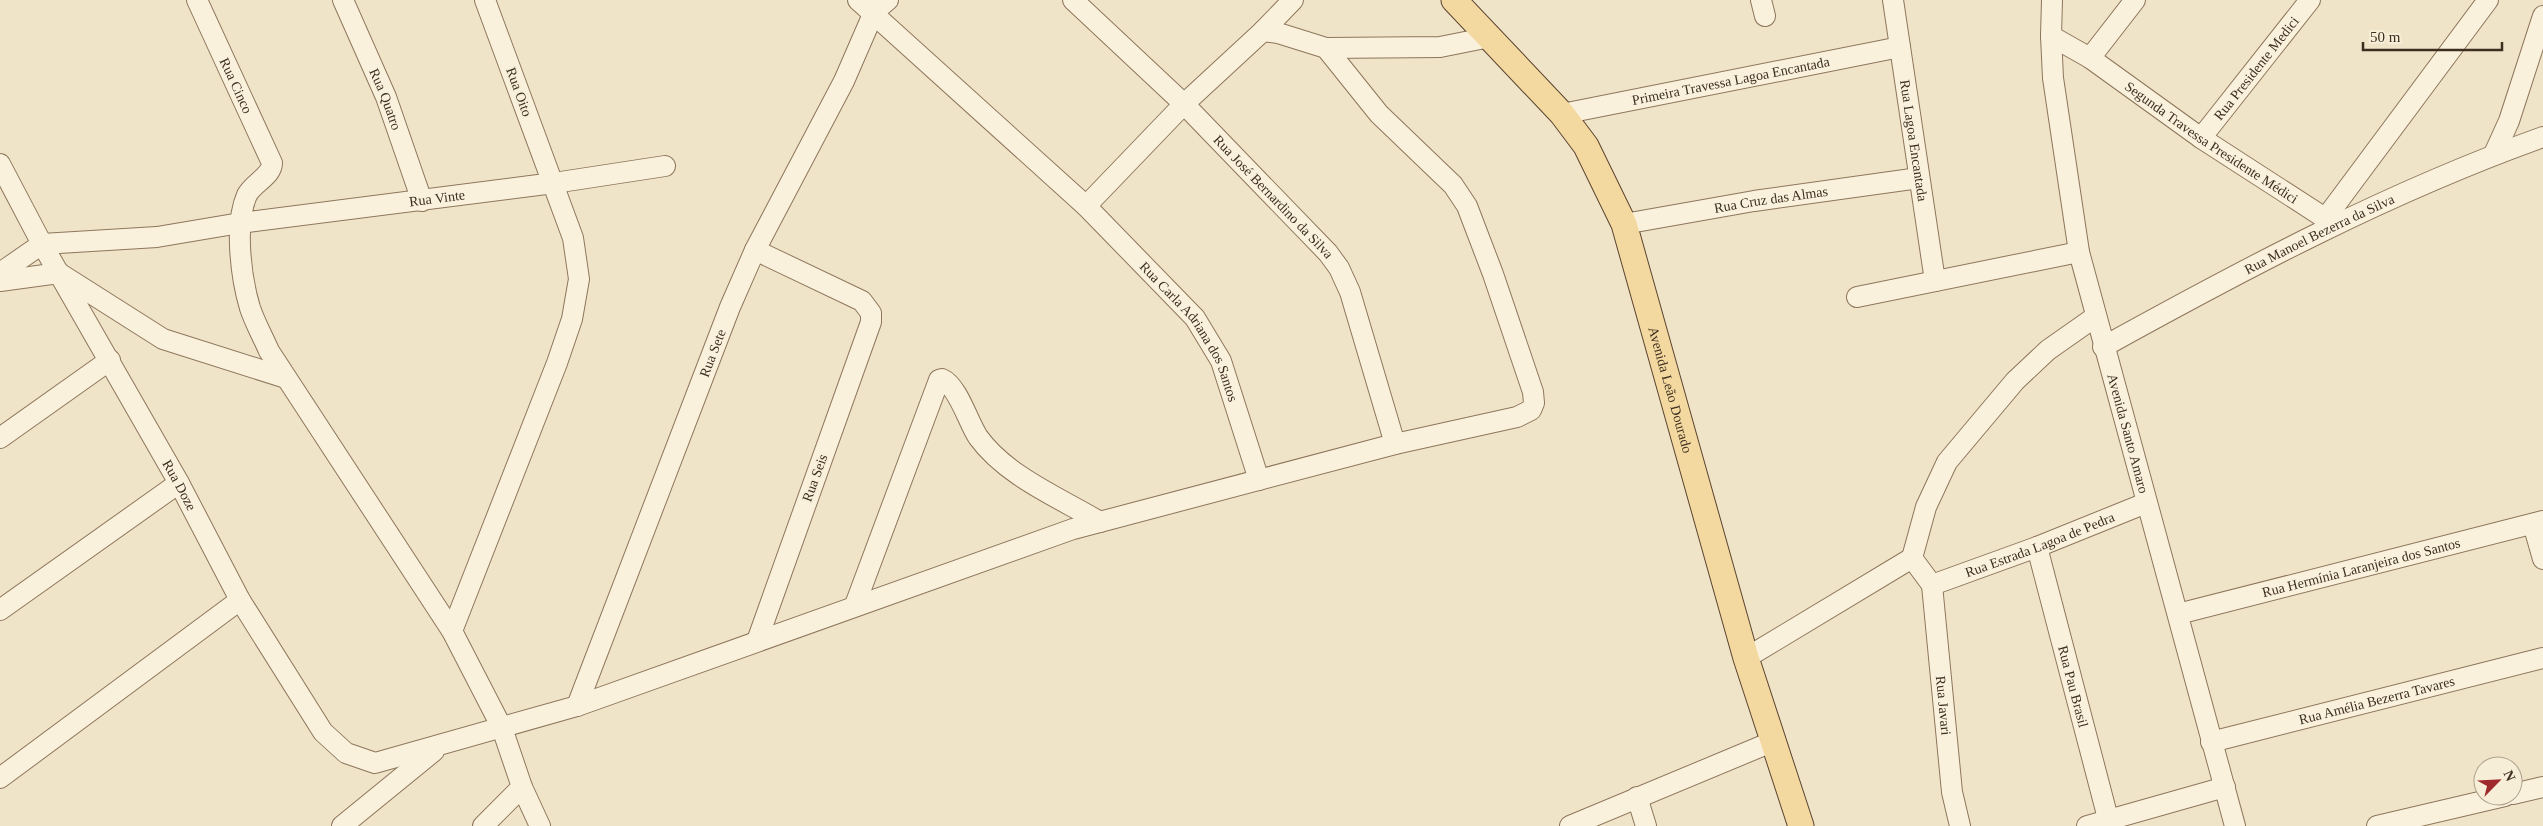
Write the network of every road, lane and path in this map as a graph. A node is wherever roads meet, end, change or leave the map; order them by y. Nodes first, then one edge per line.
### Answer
1 (197, 0) edge
2 (343, 0) edge
3 (485, 0) edge
4 (1074, 0) edge
5 (1293, 0) edge
6 (1454, 0) edge
7 (1893, 0) edge
8 (2052, 0) edge
9 (2134, 0) edge
10 (2310, 0) edge
11 (2488, 0) edge
12 (874, 4) edge
13 (2543, 16) edge
14 (1263, 31) junction
15 (2051, 36) junction
16 (1490, 37) junction
17 (1900, 46) junction
18 (1326, 48) junction
19 (2090, 58) junction
20 (1184, 104) junction
21 (1562, 114) junction
22 (2543, 137) edge
23 (2201, 138) junction
24 (2494, 154) junction
25 (0, 164) edge
26 (665, 166) dead end
27 (1919, 178) junction
28 (554, 183) junction
29 (422, 201) junction
30 (1086, 206) junction
31 (2329, 222) junction
32 (240, 223) junction
33 (1624, 224) junction
34 (42, 244) junction
35 (755, 250) junction
36 (2079, 252) junction
37 (0, 273) edge
38 (59, 273) junction
39 (0, 281) edge
40 (1935, 282) junction
41 (1857, 297) dead end
42 (2096, 317) junction
43 (2104, 347) junction
44 (110, 360) junction
45 (286, 378) junction
46 (0, 438) edge
47 (1396, 444) junction
48 (1258, 480) junction
49 (179, 483) junction
50 (2146, 503) junction
51 (1100, 522) junction
52 (2538, 522) edge
53 (2037, 547) junction
54 (1912, 558) junction
55 (2543, 559) edge
56 (1932, 585) junction
57 (240, 600) junction
58 (855, 605) junction
59 (0, 610) edge
60 (2178, 614) junction
61 (452, 631) junction
62 (757, 641) junction
63 (1746, 658) junction
64 (2543, 658) edge
65 (577, 706) junction
66 (502, 728) junction
67 (1774, 741) junction
68 (2212, 742) junction
69 (443, 744) junction
70 (0, 778) edge
71 (522, 787) junction
72 (2225, 787) junction
73 (2543, 787) edge
74 (2523, 792) edge
75 (1637, 797) junction
76 (2473, 804) edge
77 (2110, 823) edge
78 (342, 826) edge
79 (483, 826) edge
80 (540, 826) edge
81 (1570, 826) edge
82 (1646, 826) edge
83 (1801, 826) edge
84 (1960, 826) edge
85 (2087, 826) edge
86 (2235, 826) edge
87 (2377, 826) edge

1 - 32 street, Rua Cinco
2 - 29 street, Rua Quatro
3 - 28 street, Rua Oito
4 - 20 street, Rua José Bernardino da Silva
5 - 14 street
6 - 16 main road, Avenida Leão Dourado
7 - 17 street, Rua Lagoa Encantada
8 - 15 street, Avenida Santo Amaro
9 - 19 street
10 - 23 street, Rua Presidente Medici
11 - 31 street
12 - 30 street, Rua Carla Adriana dos Santos
12 - 35 street, Rua Sete
13 - 24 street
14 - 18 street
14 - 20 street
15 - 19 street, Segunda Travessa Presidente Médici
15 - 36 street, Avenida Santo Amaro
16 - 18 street
16 - 21 main road, Avenida Leão Dourado
17 - 21 street, Primeira Travessa Lagoa Encantada
17 - 27 street, Rua Lagoa Encantada
18 - 47 street, Rua Doze
19 - 23 street, Segunda Travessa Presidente Médici
20 - 30 street
20 - 47 street, Rua José Bernardino da Silva
21 - 33 main road, Avenida Leão Dourado
22 - 24 street, Rua Manoel Bezerra da Silva
23 - 31 street, Segunda Travessa Presidente Médici
24 - 31 street, Rua Manoel Bezerra da Silva
25 - 34 street, Rua Doze
26 - 28 street, Rua Vinte
27 - 33 street, Rua Cruz das Almas
27 - 40 street, Rua Lagoa Encantada
28 - 29 street, Rua Vinte
28 - 61 street, Rua Oito
29 - 32 street, Rua Vinte
30 - 48 street, Rua Carla Adriana dos Santos
31 - 43 street, Rua Manoel Bezerra da Silva
32 - 34 street, Rua Vinte
32 - 45 street
33 - 63 main road, Avenida Leão Dourado
34 - 37 street
34 - 38 street, Rua Doze
35 - 62 street, Rua Seis
35 - 65 street, Rua Sete
36 - 40 street
36 - 42 street, Avenida Santo Amaro
38 - 39 street
38 - 44 street, Rua Doze
38 - 45 street
40 - 41 street
42 - 43 street, Avenida Santo Amaro
42 - 54 street
43 - 50 street, Avenida Santo Amaro
44 - 46 street
44 - 49 street, Rua Doze
45 - 61 street
47 - 48 street, Rua Doze
48 - 51 street, Rua Doze
49 - 57 street, Rua Doze
49 - 59 street
50 - 53 street, Rua Estrada Lagoa de Pedra
50 - 60 street, Avenida Santo Amaro
51 - 58 street, Rua Doze
51 - 58 street
52 - 55 street
52 - 60 street, Rua Hermínia Laranjeira dos Santos
53 - 56 street, Rua Estrada Lagoa de Pedra
53 - 77 street, Rua Pau Brasil
54 - 56 street
54 - 63 street
56 - 84 street, Rua Javari
57 - 69 street, Rua Doze
57 - 70 street
58 - 62 street, Rua Doze
60 - 68 street, Avenida Santo Amaro
61 - 66 street
62 - 65 street, Rua Doze
63 - 67 main road, Avenida Leão Dourado
64 - 68 street, Rua Amélia Bezerra Tavares
65 - 66 street, Rua Doze
66 - 69 street, Rua Doze
66 - 71 street
67 - 75 street
67 - 83 main road, Avenida Leão Dourado
68 - 72 street, Avenida Santo Amaro
69 - 78 street
71 - 79 street
71 - 80 street
72 - 77 street
72 - 86 street, Avenida Santo Amaro
73 - 74 street
75 - 81 street
75 - 82 street
76 - 87 street
77 - 85 street

